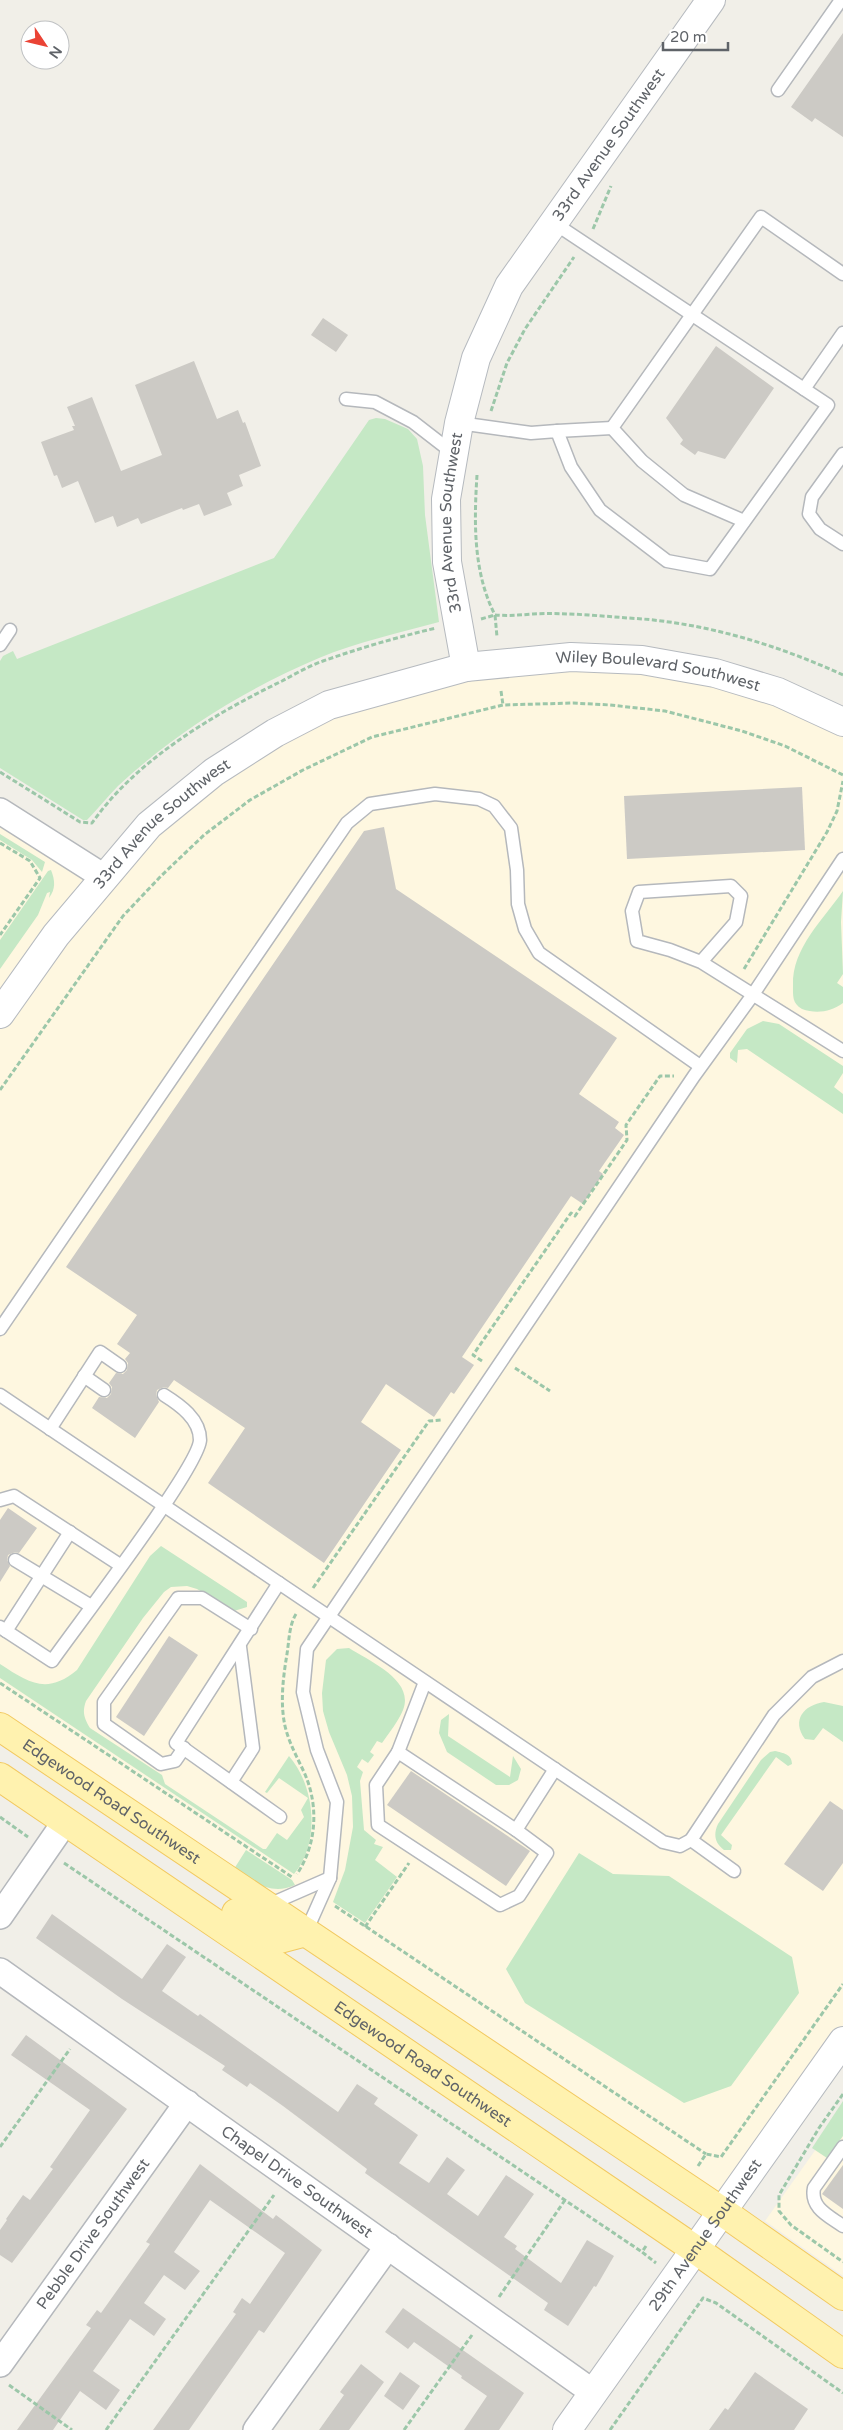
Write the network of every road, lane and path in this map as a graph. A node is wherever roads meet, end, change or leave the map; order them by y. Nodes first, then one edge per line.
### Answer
1 (711, 0) edge
2 (841, 0) edge
3 (778, 90) dead end
4 (554, 223) junction
5 (843, 274) edge
6 (692, 315) junction
7 (843, 333) edge
8 (804, 389) junction
9 (346, 399) dead end
10 (460, 423) junction
11 (612, 428) junction
12 (557, 431) junction
13 (453, 453) junction
14 (843, 454) edge
15 (744, 522) junction
16 (843, 544) edge
17 (479, 620) dead end
18 (436, 628) dead end
19 (10, 630) dead end
20 (497, 637) dead end
21 (0, 645) edge
22 (466, 667) junction
23 (501, 691) dead end
24 (503, 705) dead end
25 (843, 722) edge
26 (0, 772) edge
27 (843, 781) edge
28 (0, 811) edge
29 (0, 843) edge
30 (843, 858) edge
31 (104, 877) junction
32 (0, 935) edge
33 (701, 962) junction
34 (734, 984) junction
35 (752, 996) junction
36 (0, 1014) edge
37 (841, 1044) edge
38 (700, 1066) junction
39 (0, 1329) edge
40 (120, 1366) dead end
41 (84, 1376) junction
42 (104, 1390) dead end
43 (0, 1395) edge
44 (164, 1395) dead end
45 (50, 1429) junction
46 (0, 1500) edge
47 (163, 1505) junction
48 (70, 1532) junction
49 (15, 1560) dead end
50 (120, 1565) junction
51 (42, 1576) junction
52 (279, 1584) junction
53 (91, 1606) junction
54 (328, 1616) junction
55 (3, 1629) edge
56 (251, 1630) junction
57 (240, 1647) junction
58 (843, 1661) edge
59 (0, 1682) edge
60 (425, 1682) junction
61 (0, 1727) edge
62 (184, 1748) junction
63 (398, 1752) junction
64 (555, 1769) junction
65 (0, 1777) edge
66 (231, 1782) junction
67 (0, 1817) edge
68 (280, 1817) dead end
69 (65, 1822) junction
70 (516, 1830) junction
71 (691, 1840) junction
72 (46, 1850) junction
73 (417, 1850) junction
74 (129, 1863) junction
75 (734, 1871) dead end
76 (330, 1878) junction
77 (308, 1888) junction
78 (322, 1897) junction
79 (266, 1906) junction
80 (0, 1916) edge
81 (365, 1927) junction
82 (306, 1932) junction
83 (0, 1971) edge
84 (843, 1984) edge
85 (84, 2030) junction
86 (843, 2041) edge
87 (187, 2103) junction
88 (0, 2147) edge
89 (843, 2147) edge
90 (706, 2154) junction
91 (693, 2173) dead end
92 (288, 2175) junction
93 (723, 2212) junction
94 (843, 2226) edge
95 (650, 2238) dead end
96 (388, 2246) junction
97 (696, 2250) junction
98 (642, 2252) junction
99 (659, 2265) dead end
100 (843, 2296) edge
101 (843, 2354) edge
102 (4, 2374) edge
103 (594, 2393) junction
104 (843, 2393) edge
105 (72, 2430) edge
106 (106, 2430) edge
107 (256, 2430) edge
108 (567, 2430) edge
109 (610, 2430) edge

1 - 4 street, 33rd Avenue Southwest
2 - 3 lane
4 - 6 lane
4 - 10 street, 33rd Avenue Southwest
5 - 6 lane
6 - 8 lane
6 - 11 lane
7 - 8 lane
8 - 15 lane
9 - 13 lane
10 - 12 lane
10 - 13 street, 33rd Avenue Southwest
11 - 12 lane
11 - 15 lane
12 - 15 lane
13 - 22 street, 33rd Avenue Southwest
14 - 16 lane
17 - 20 path
18 - 26 path
19 - 21 lane
22 - 25 street, Wiley Boulevard Southwest
22 - 31 street, 33rd Avenue Southwest
23 - 24 path
27 - 34 path
28 - 31 street
29 - 32 path
30 - 35 lane
31 - 36 street, 33rd Avenue Southwest
33 - 33 lane
33 - 34 lane
34 - 35 lane
35 - 37 lane
35 - 38 lane
38 - 39 lane
38 - 54 lane
40 - 41 lane
41 - 42 lane
41 - 45 lane
43 - 45 lane
44 - 47 lane
45 - 47 lane
46 - 48 lane
47 - 50 lane
47 - 52 lane
48 - 50 lane
48 - 51 lane
49 - 51 lane
50 - 53 lane
51 - 53 lane
51 - 55 lane
52 - 54 lane
52 - 56 lane
53 - 55 lane
54 - 60 lane
54 - 76 lane
56 - 57 lane
56 - 62 lane
57 - 62 lane
57 - 66 lane
58 - 71 lane
59 - 77 path
60 - 63 lane
60 - 64 lane
61 - 79 main road, Edgewood Road Southwest
62 - 66 lane
63 - 70 lane
63 - 73 lane
64 - 70 lane
64 - 71 lane
65 - 69 main road, Edgewood Road Southwest
66 - 68 lane
67 - 72 path
69 - 72 street
69 - 74 main road, Edgewood Road Southwest
70 - 73 lane
71 - 75 lane
72 - 80 street
72 - 98 path
73 - 81 path
74 - 82 main road
74 - 97 main road, Edgewood Road Southwest
76 - 77 lane
76 - 78 lane
77 - 79 lane
78 - 81 path
78 - 82 lane
79 - 82 main road, Edgewood Road Southwest
81 - 90 path
82 - 93 main road, Edgewood Road Southwest
83 - 85 street, Chapel Drive Southwest
84 - 90 path
85 - 87 street, Chapel Drive Southwest
85 - 88 path
86 - 93 street, 29th Avenue Southwest
87 - 92 street, Chapel Drive Southwest
87 - 102 street, Pebble Drive Southwest
89 - 94 lane
90 - 91 path
92 - 96 street, Chapel Drive Southwest
92 - 106 path
93 - 97 street, 29th Avenue Southwest
93 - 100 main road, Edgewood Road Southwest
95 - 98 path
96 - 103 street, Chapel Drive Southwest
96 - 107 street
97 - 101 main road, Edgewood Road Southwest
97 - 103 street, 29th Avenue Southwest
98 - 99 path
102 - 105 path
103 - 108 street, 29th Avenue Southwest
104 - 109 path

